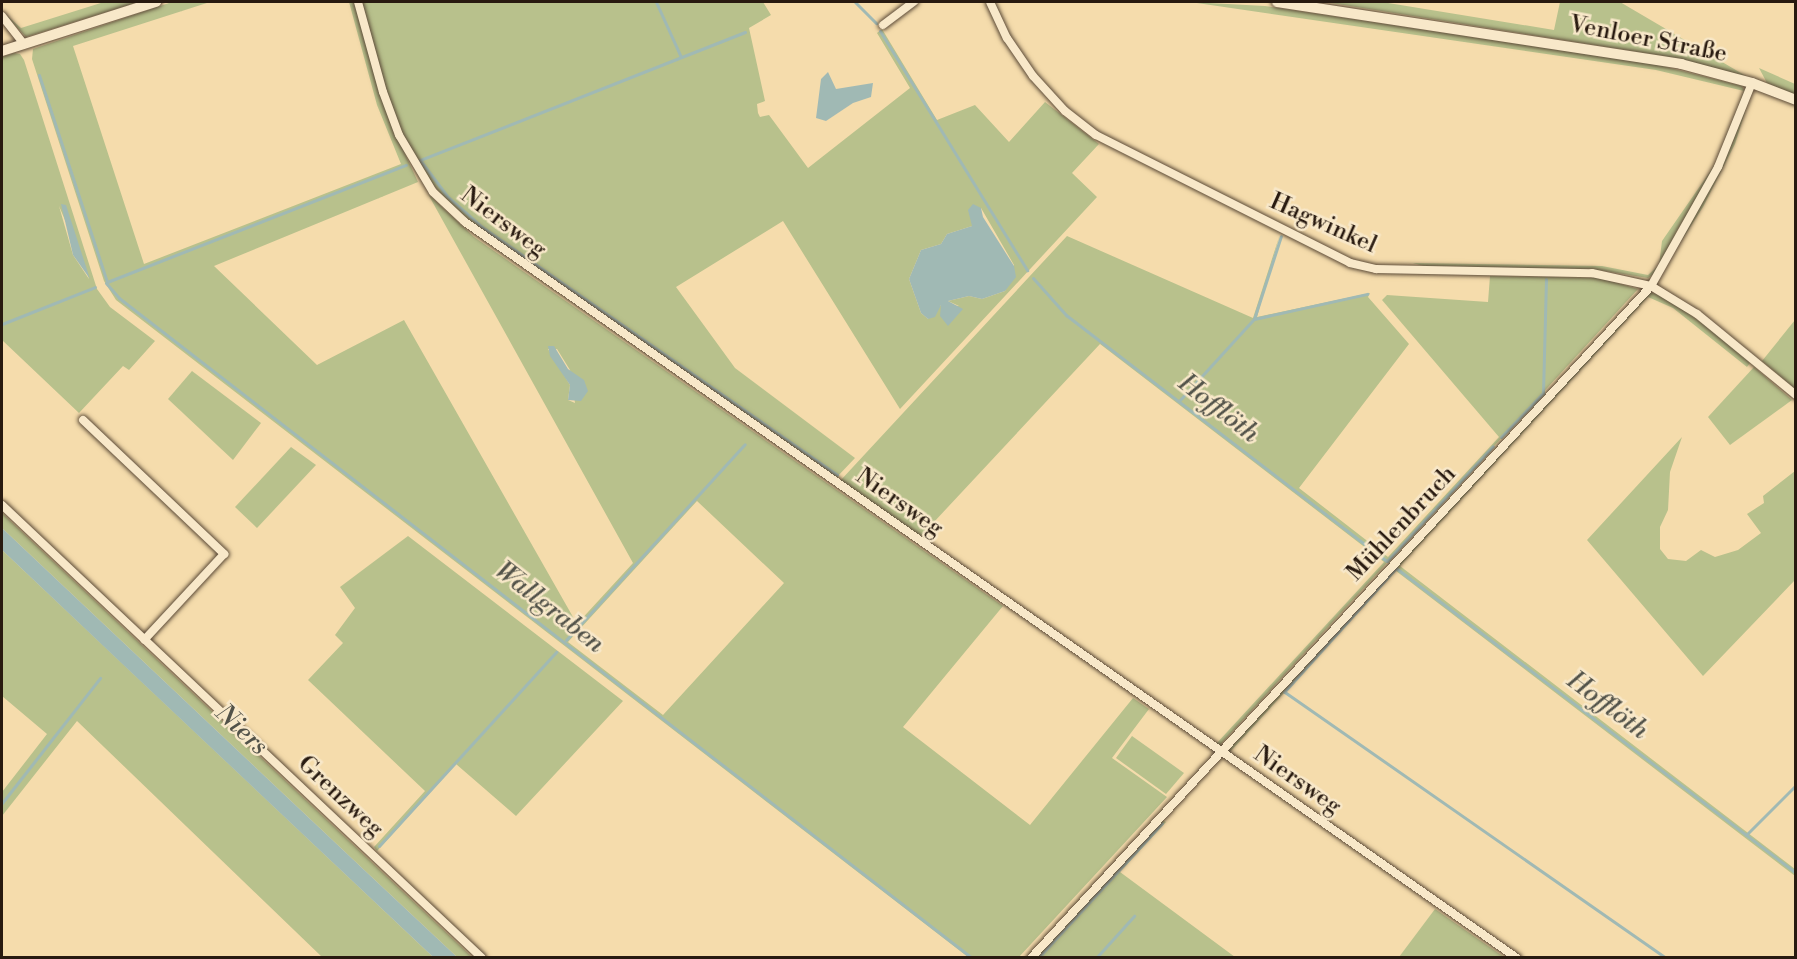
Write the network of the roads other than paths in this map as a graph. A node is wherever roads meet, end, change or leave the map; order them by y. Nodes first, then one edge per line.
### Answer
1 (156, 2) edge
2 (358, 2) edge
3 (914, 2) edge
4 (990, 2) edge
5 (1277, 2) edge
6 (2, 16) edge
7 (883, 25) dead end
8 (24, 44) junction
9 (2, 51) edge
10 (1752, 83) junction
11 (1796, 100) edge
12 (1651, 286) junction
13 (1796, 395) edge
14 (83, 420) dead end
15 (2, 505) edge
16 (144, 640) junction
17 (1220, 751) junction
18 (482, 957) edge
19 (1031, 957) edge
20 (1516, 957) edge

1 - 8 main road
2 - 17 street, Niersweg
3 - 7 street
4 - 12 street, Hagwinkel
5 - 10 main road, Venloer Straße
6 - 8 street
8 - 9 main road
10 - 11 main road, Venloer Straße
10 - 12 street, Mühlenbruch
12 - 13 street, Hagwinkel
12 - 17 street, Mühlenbruch
14 - 16 street
15 - 16 street, Grenzweg
16 - 18 street, Grenzweg
17 - 19 street, Mühlenbruch
17 - 20 street, Niersweg

